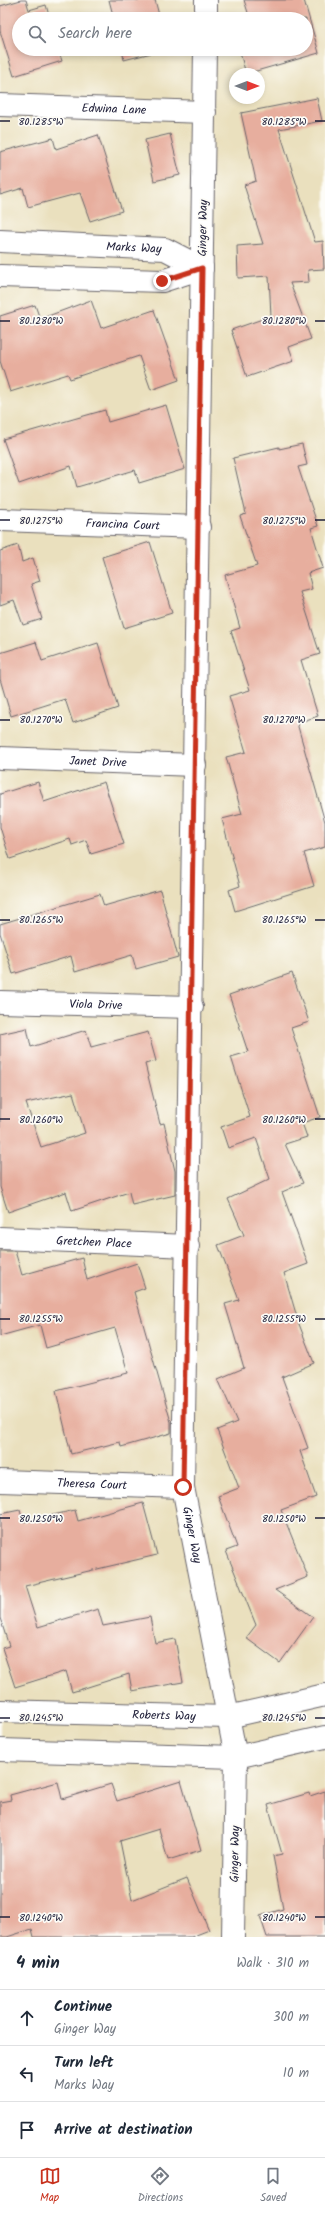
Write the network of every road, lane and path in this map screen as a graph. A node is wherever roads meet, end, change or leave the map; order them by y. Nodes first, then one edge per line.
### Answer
1 (206, 0) edge
2 (206, 12) edge
3 (206, 56) edge
4 (0, 105) edge
5 (204, 112) junction
6 (0, 241) edge
7 (202, 268) junction
8 (0, 276) edge
9 (0, 520) edge
10 (199, 527) junction
11 (0, 758) edge
12 (195, 765) junction
13 (0, 1002) edge
14 (192, 1007) junction
15 (0, 1238) edge
16 (188, 1246) junction
17 (0, 1481) edge
18 (183, 1487) junction
19 (325, 1695) edge
20 (0, 1711) edge
21 (228, 1718) junction
22 (325, 1737) edge
23 (0, 1750) edge
24 (236, 1757) junction
25 (233, 1937) edge

1 - 2 street
3 - 5 street, Ginger Way
4 - 5 street, Edwina Lane
5 - 7 street, Ginger Way
6 - 7 street, Marks Way
7 - 8 street
7 - 10 street, Ginger Way
9 - 10 street, Francina Court
10 - 12 street, Ginger Way
11 - 12 street, Janet Drive
12 - 14 street, Ginger Way
13 - 14 street, Viola Drive
14 - 16 street, Ginger Way
15 - 16 street, Gretchen Place
16 - 18 street, Ginger Way
17 - 18 street, Theresa Court
18 - 21 street, Ginger Way
19 - 21 street, Roberts Way
20 - 21 street, Roberts Way
21 - 24 street, Ginger Way
22 - 24 street
23 - 24 street
24 - 25 street, Ginger Way

